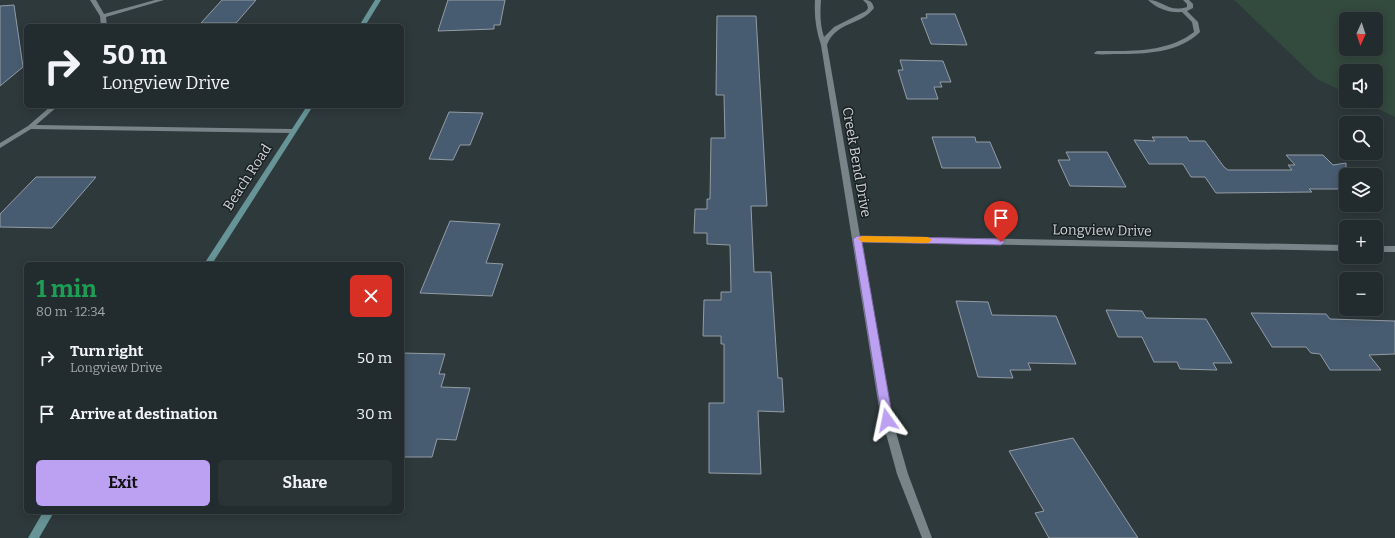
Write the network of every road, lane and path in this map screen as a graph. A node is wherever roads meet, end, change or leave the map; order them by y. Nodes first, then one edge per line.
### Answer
1 (93, 0) edge
2 (161, 0) edge
3 (378, 0) edge
4 (818, 0) edge
5 (866, 0) edge
6 (1151, 0) edge
7 (1186, 0) edge
8 (1184, 10) junction
9 (103, 16) junction
10 (104, 24) edge
11 (363, 24) edge
12 (824, 45) junction
13 (1097, 53) dead end
14 (53, 108) edge
15 (309, 108) edge
16 (30, 127) junction
17 (293, 131) junction
18 (0, 146) edge
19 (857, 239) junction
20 (1339, 248) edge
21 (1383, 249) edge
22 (1395, 249) edge
23 (209, 262) edge
24 (48, 514) edge
25 (33, 538) edge
26 (927, 538) edge

1 - 9 street
2 - 9 street
3 - 11 street
4 - 12 street, Creek Bend Drive
5 - 12 street
6 - 8 street
7 - 8 street
8 - 13 street
9 - 10 street
12 - 19 street, Creek Bend Drive
14 - 16 street
15 - 17 street, Beach Road
16 - 17 street
16 - 18 street
17 - 23 street, Beach Road
19 - 20 street, Longview Drive
19 - 26 street, Creek Bend Drive
21 - 22 street
24 - 25 street

